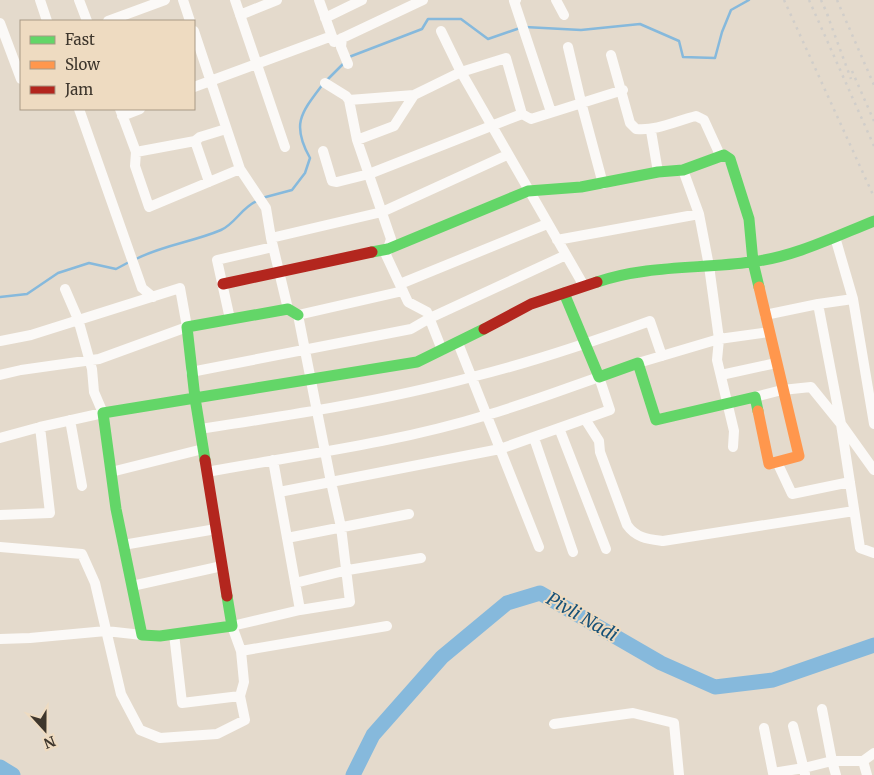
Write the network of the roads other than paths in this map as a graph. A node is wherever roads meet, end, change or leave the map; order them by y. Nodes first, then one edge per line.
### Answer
1 (40, 0) edge
2 (79, 0) edge
3 (165, 0) edge
4 (183, 0) edge
5 (235, 0) edge
6 (277, 0) edge
7 (319, 0) edge
8 (362, 0) edge
9 (516, 0) edge
10 (556, 0) edge
11 (415, 2) edge
12 (240, 15) junction
13 (564, 15) dead end
14 (325, 18) junction
15 (47, 20) edge
16 (87, 20) edge
17 (111, 20) edge
18 (190, 20) edge
19 (0, 23) edge
20 (441, 31) dead end
21 (332, 36) junction
22 (195, 37) edge
23 (342, 38) junction
24 (568, 46) dead end
25 (611, 55) dead end
26 (257, 63) junction
27 (348, 64) dead end
28 (461, 72) junction
29 (20, 76) edge
30 (210, 80) junction
31 (325, 82) dead end
32 (195, 86) edge
33 (623, 90) junction
34 (414, 94) junction
35 (349, 100) junction
36 (581, 102) junction
37 (79, 110) edge
38 (134, 110) edge
39 (121, 112) edge
40 (552, 112) junction
41 (522, 114) junction
42 (492, 126) junction
43 (226, 128) junction
44 (652, 131) junction
45 (357, 140) junction
46 (195, 141) junction
47 (285, 146) dead end
48 (323, 151) dead end
49 (136, 152) junction
50 (507, 155) junction
51 (720, 155) junction
52 (240, 169) junction
53 (683, 170) junction
54 (658, 172) junction
55 (369, 174) junction
56 (209, 182) junction
57 (603, 184) junction
58 (528, 191) junction
59 (382, 212) junction
60 (699, 214) junction
61 (874, 221) edge
62 (548, 224) junction
63 (835, 237) junction
64 (557, 240) junction
65 (272, 242) junction
66 (388, 249) junction
67 (566, 255) junction
68 (753, 262) junction
69 (709, 266) junction
70 (280, 271) junction
71 (223, 284) junction
72 (584, 286) junction
73 (401, 287) junction
74 (64, 289) dead end
75 (564, 293) junction
76 (152, 297) junction
77 (853, 299) junction
78 (818, 304) junction
79 (293, 312) junction
80 (765, 315) junction
81 (430, 318) junction
82 (78, 319) junction
83 (230, 319) junction
84 (187, 327) junction
85 (769, 332) junction
86 (719, 339) junction
87 (0, 341) edge
88 (458, 343) junction
89 (585, 344) junction
90 (305, 350) junction
91 (442, 350) junction
92 (662, 356) junction
93 (89, 361) junction
94 (776, 362) junction
95 (638, 363) junction
96 (191, 372) junction
97 (0, 376) edge
98 (721, 376) junction
99 (599, 377) junction
100 (472, 378) junction
101 (311, 379) junction
102 (782, 390) junction
103 (755, 397) junction
104 (195, 398) junction
105 (728, 403) junction
106 (317, 411) junction
107 (103, 413) junction
108 (487, 416) junction
109 (586, 419) junction
110 (70, 420) junction
111 (841, 424) junction
112 (874, 424) edge
113 (40, 427) junction
114 (559, 428) junction
115 (200, 429) junction
116 (0, 438) edge
117 (534, 438) junction
118 (733, 447) dead end
119 (203, 449) junction
120 (500, 450) junction
121 (324, 451) junction
122 (274, 460) junction
123 (777, 462) junction
124 (874, 470) edge
125 (111, 472) junction
126 (207, 472) junction
127 (331, 482) junction
128 (850, 482) junction
129 (82, 486) dead end
130 (279, 492) junction
131 (854, 511) junction
132 (409, 514) dead end
133 (0, 515) edge
134 (341, 527) junction
135 (216, 529) junction
136 (287, 538) junction
137 (123, 545) junction
138 (0, 547) edge
139 (539, 547) dead end
140 (606, 549) dead end
141 (573, 552) dead end
142 (874, 553) edge
143 (420, 558) dead end
144 (222, 566) junction
145 (348, 570) junction
146 (295, 583) junction
147 (132, 586) junction
148 (300, 610) junction
149 (232, 626) junction
150 (387, 626) dead end
151 (106, 631) junction
152 (174, 634) junction
153 (142, 635) junction
154 (0, 638) edge
155 (241, 650) junction
156 (240, 696) junction
157 (822, 709) dead end
158 (554, 724) dead end
159 (793, 726) dead end
160 (764, 728) dead end
161 (874, 753) edge
162 (832, 761) junction
163 (863, 761) junction
164 (805, 772) edge
165 (771, 774) edge
166 (679, 775) edge
167 (836, 775) edge
168 (867, 775) edge

1 - 15 street
2 - 16 street
3 - 17 street
4 - 18 street
5 - 12 street
6 - 12 street
7 - 14 street
8 - 14 street
9 - 40 street
10 - 13 street
11 - 23 street
12 - 26 street
14 - 21 street
19 - 29 street
20 - 28 street
21 - 23 street
21 - 26 street
22 - 30 street
23 - 27 street
24 - 36 street
25 - 33 street
26 - 30 street
26 - 47 street
28 - 34 street
28 - 41 street
28 - 42 street
30 - 32 street
30 - 43 street
31 - 35 street
33 - 36 street
33 - 44 street
34 - 35 street
34 - 45 street
35 - 45 street
36 - 40 street
36 - 57 street
37 - 76 street
38 - 39 street
39 - 49 street
40 - 41 street
41 - 42 street
42 - 50 street
42 - 55 street
43 - 46 street
43 - 52 street
44 - 51 street
44 - 54 street
45 - 55 street
46 - 49 street
46 - 56 street
48 - 55 street
49 - 56 street
50 - 58 street
50 - 59 street
51 - 53 street
51 - 68 street
52 - 56 street
52 - 65 street
53 - 54 street
53 - 60 street
54 - 57 street
55 - 59 street
57 - 58 street
58 - 62 street
58 - 66 street
59 - 65 street
59 - 66 street
60 - 64 street
60 - 69 street
61 - 63 street
62 - 64 street
62 - 73 street
63 - 68 street
63 - 77 street
64 - 67 street
65 - 70 street
65 - 71 street
66 - 70 street
66 - 73 street
67 - 72 street
67 - 81 street
68 - 69 street
68 - 80 street
69 - 72 street
69 - 86 street
70 - 71 street
70 - 79 street
71 - 83 street
72 - 75 street
73 - 79 street
73 - 81 street
74 - 82 street
75 - 88 street
75 - 89 street
76 - 82 street
76 - 84 street
77 - 78 street
77 - 112 street
78 - 80 street
78 - 111 street
79 - 83 street
79 - 90 street
80 - 85 street
81 - 90 street
81 - 91 street
82 - 87 street
82 - 93 street
83 - 84 street
84 - 93 street
84 - 96 street
85 - 86 street
85 - 94 street
86 - 92 street
86 - 98 street
88 - 91 street
88 - 100 street
89 - 92 street
89 - 99 street
89 - 100 street
90 - 96 street
90 - 101 street
91 - 101 street
92 - 95 street
93 - 97 street
93 - 107 street
94 - 98 street
94 - 102 street
95 - 99 street
95 - 105 street
96 - 104 street
98 - 105 street
99 - 108 street
99 - 109 street
100 - 106 street
100 - 108 street
101 - 104 street
101 - 106 street
102 - 103 street
102 - 111 street
102 - 123 street
103 - 105 street
103 - 123 street
104 - 107 street
104 - 115 street
105 - 118 street
106 - 115 street
106 - 121 street
107 - 110 street
107 - 125 street
108 - 120 street
108 - 121 street
109 - 114 street
109 - 131 street
110 - 113 street
110 - 129 street
111 - 124 street
111 - 128 street
113 - 116 street
113 - 133 street
114 - 117 street
114 - 140 street
115 - 119 street
117 - 120 street
117 - 141 street
119 - 125 street
119 - 126 street
120 - 127 street
120 - 139 street
121 - 122 street
121 - 127 street
122 - 126 street
122 - 130 street
123 - 128 street
125 - 137 street
126 - 135 street
127 - 130 street
127 - 134 street
128 - 131 street
130 - 136 street
131 - 142 street
132 - 134 street
134 - 136 street
134 - 145 street
135 - 137 street
135 - 144 street
136 - 146 street
137 - 147 street
138 - 151 street
143 - 145 street
144 - 147 street
144 - 149 street
145 - 146 street
145 - 148 street
146 - 148 street
147 - 153 street
148 - 149 street
149 - 152 street
149 - 155 street
150 - 155 street
151 - 153 street
151 - 154 street
151 - 156 street
152 - 153 street
152 - 156 street
155 - 156 street
157 - 162 street
158 - 166 street
159 - 164 street
160 - 165 street
161 - 163 street
162 - 163 street
162 - 164 street
162 - 167 street
163 - 168 street
164 - 165 street

